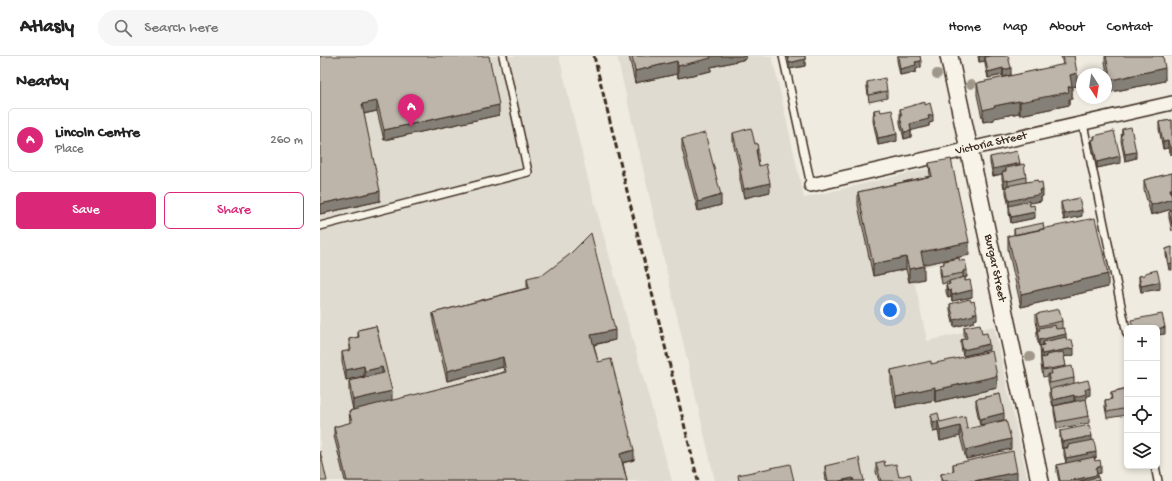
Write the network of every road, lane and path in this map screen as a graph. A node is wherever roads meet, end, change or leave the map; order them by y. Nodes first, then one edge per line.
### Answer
1 (503, 56) edge
2 (782, 56) edge
3 (949, 56) edge
4 (1172, 103) edge
5 (1083, 124) junction
6 (969, 149) junction
7 (811, 184) joint
8 (320, 226) edge
9 (1125, 325) edge
10 (1156, 469) edge
11 (1040, 481) edge
12 (1158, 481) edge

1 - 8 lane
2 - 7 lane
3 - 6 street, Burgar Street
4 - 5 street, Victoria Street
5 - 6 street, Victoria Street
5 - 9 lane
6 - 7 street, Victoria Street
6 - 11 street, Burgar Street
10 - 12 lane

